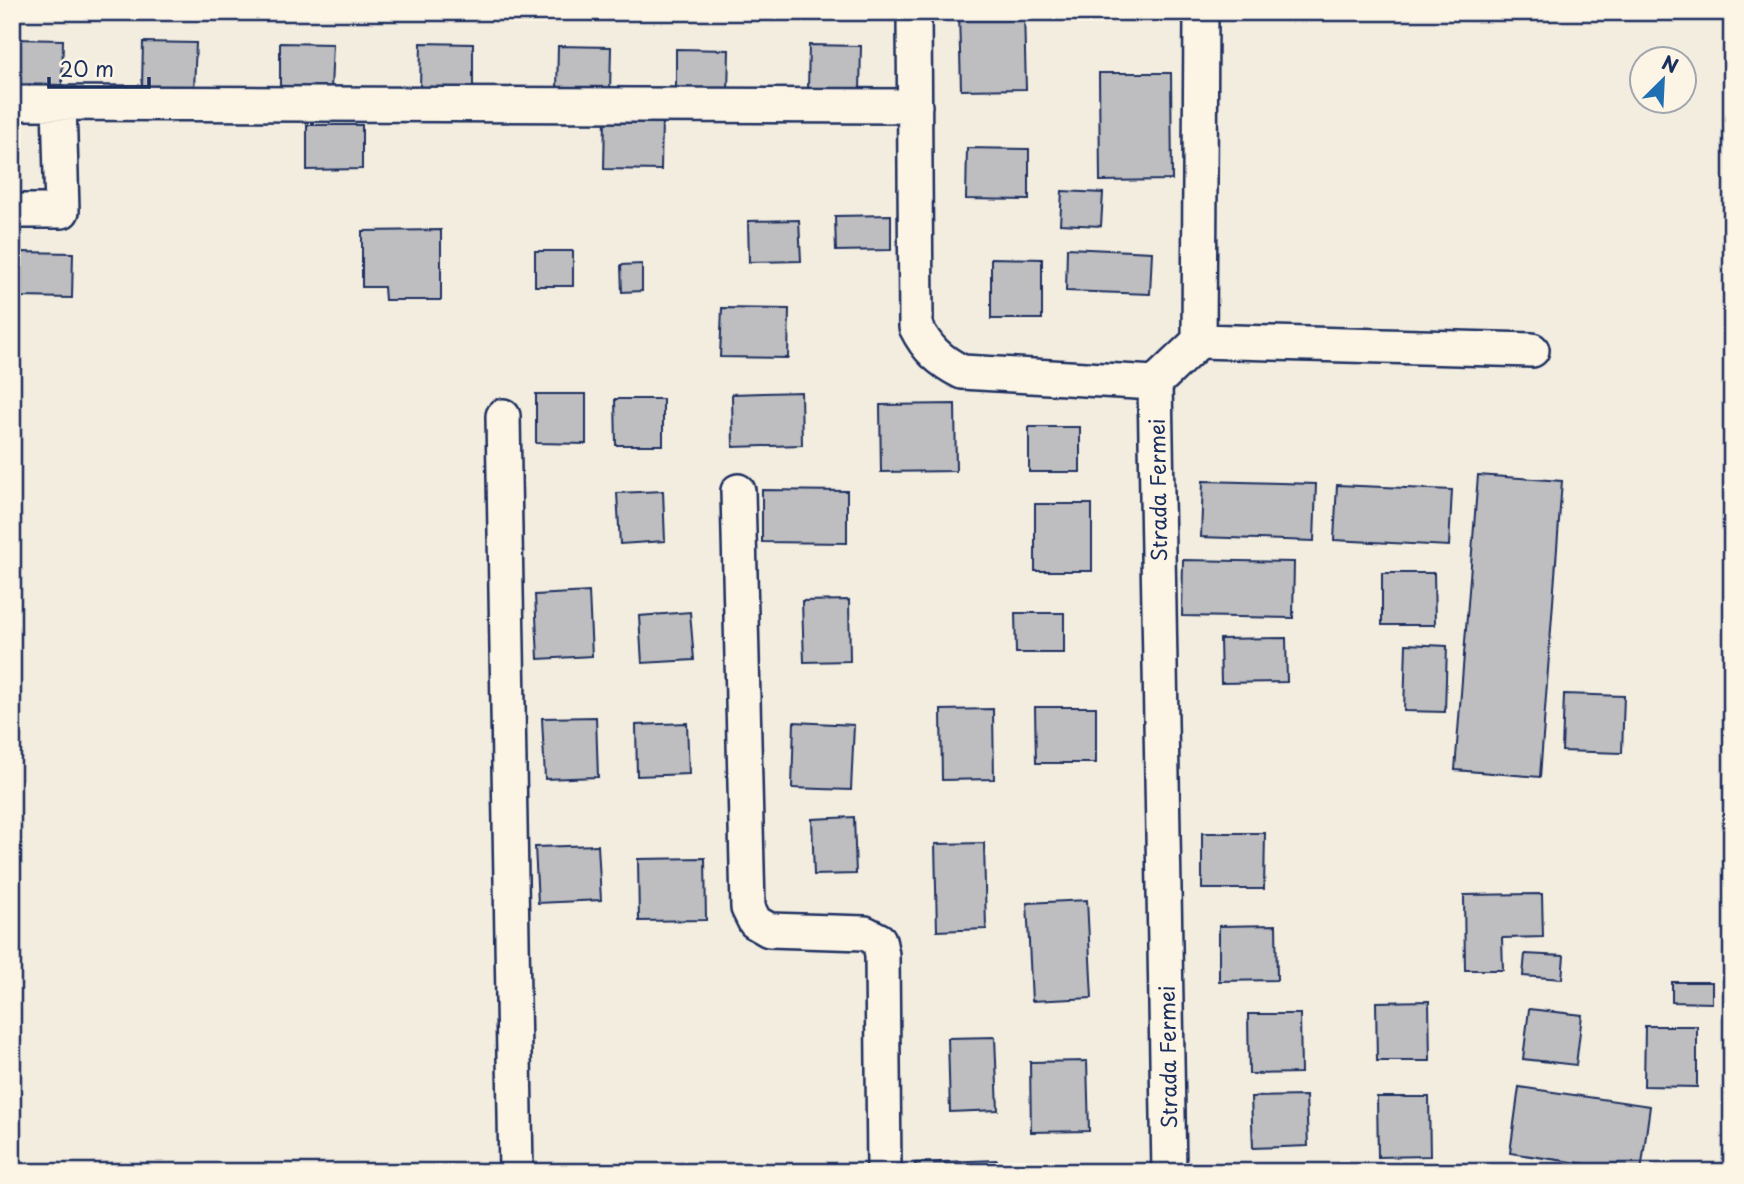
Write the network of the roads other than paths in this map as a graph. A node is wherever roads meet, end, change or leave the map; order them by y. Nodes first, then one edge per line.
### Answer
1 (914, 12) edge
2 (1201, 12) edge
3 (12, 103) edge
4 (59, 103) junction
5 (915, 106) junction
6 (12, 211) edge
7 (1199, 341) junction
8 (1532, 350) dead end
9 (1155, 383) junction
10 (503, 416) dead end
11 (738, 491) dead end
12 (516, 1172) edge
13 (884, 1172) edge
14 (1169, 1172) edge

1 - 5 street
2 - 7 street
3 - 4 street
4 - 5 street
4 - 6 street
5 - 9 street
7 - 8 street
7 - 9 street
9 - 14 street, Strada Fermei
10 - 12 street
11 - 13 street

